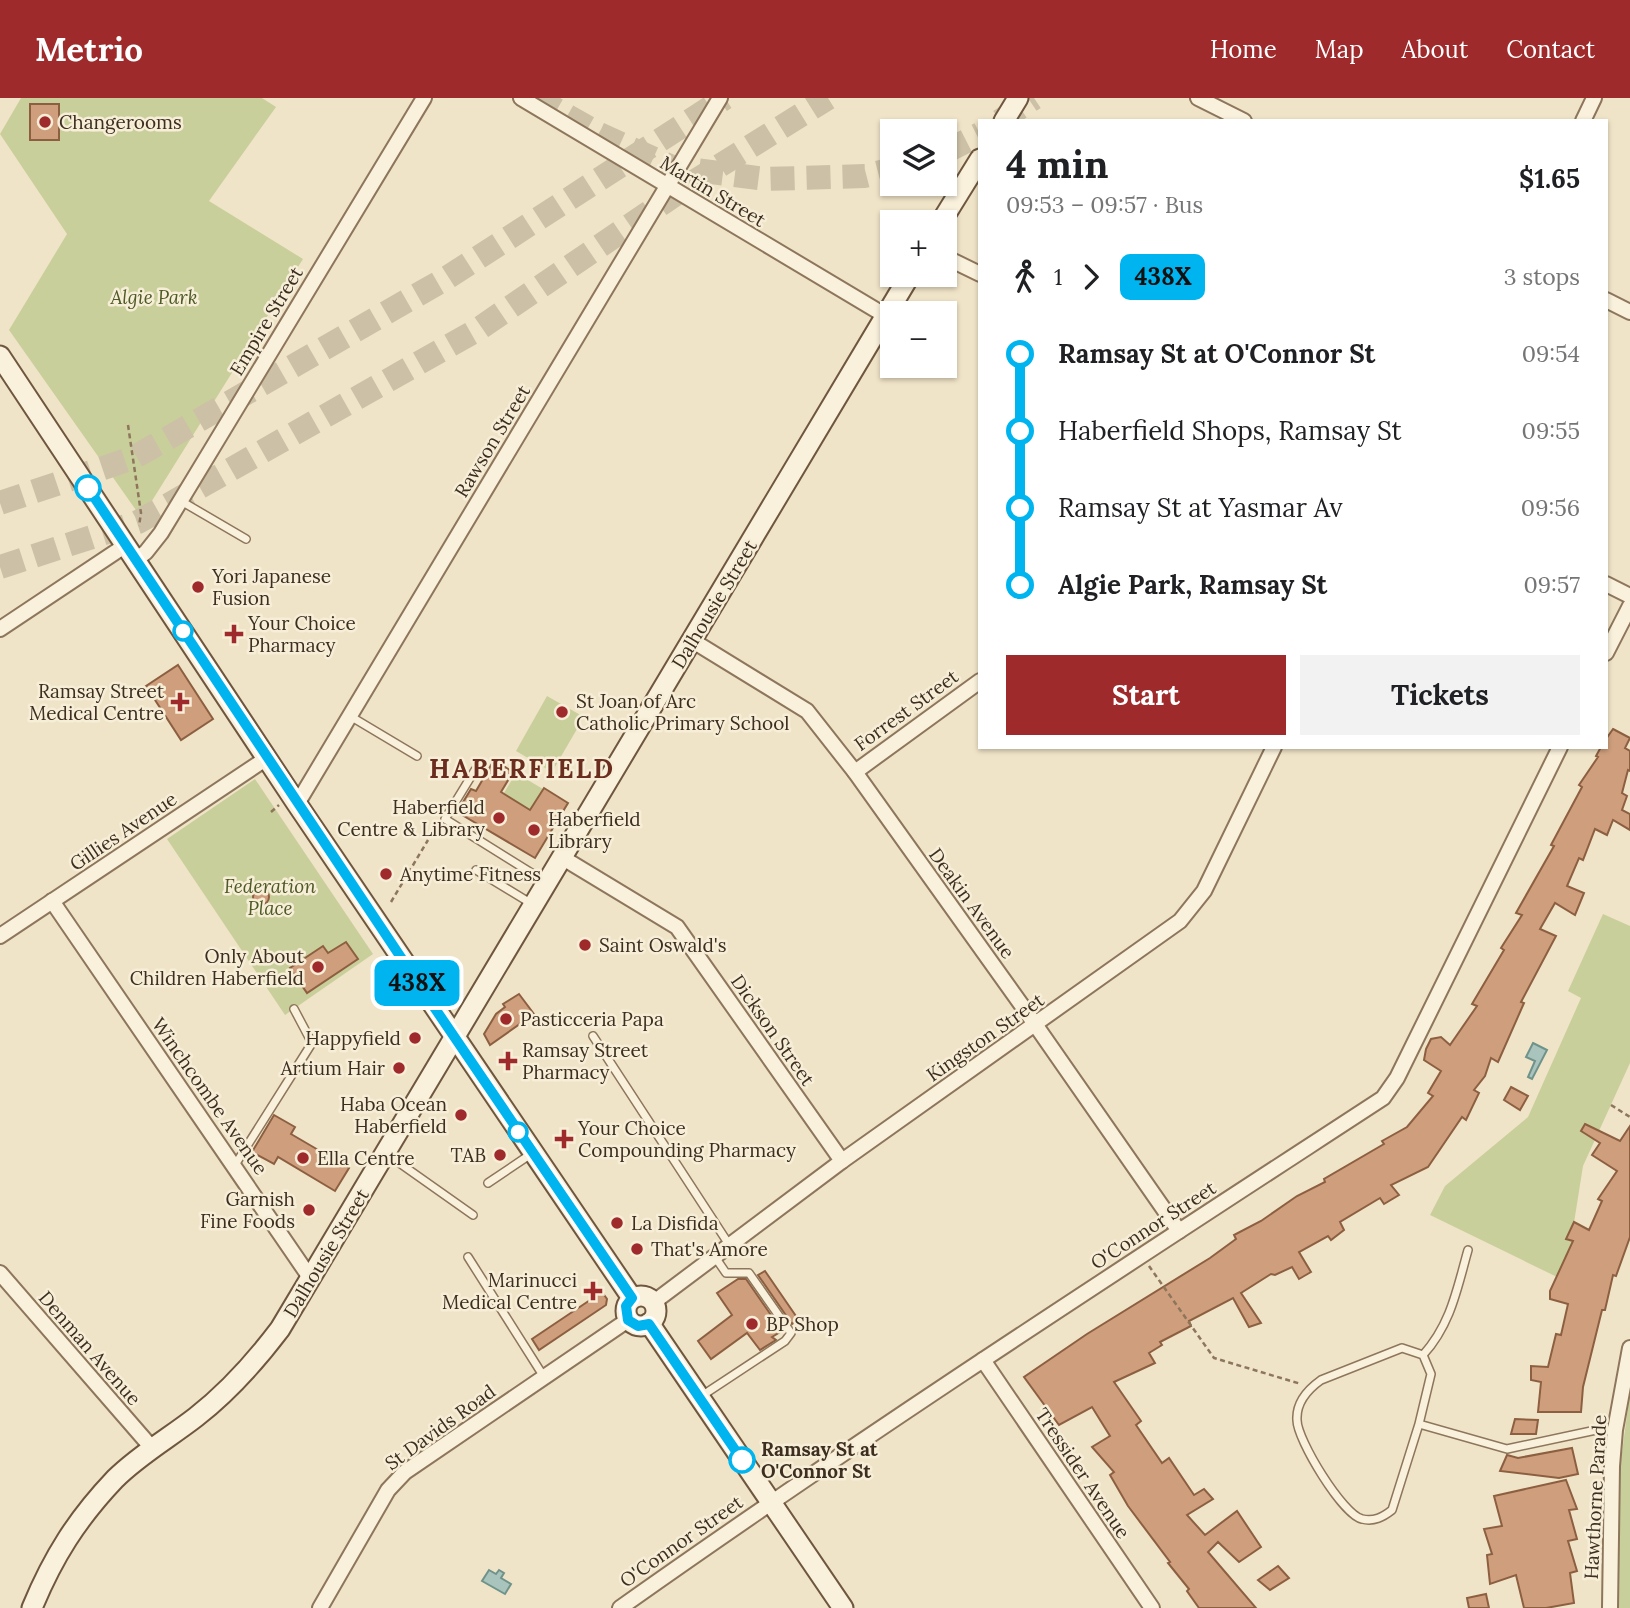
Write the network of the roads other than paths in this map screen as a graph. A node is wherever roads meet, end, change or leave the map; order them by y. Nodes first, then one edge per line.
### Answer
1 (424, 98) edge
2 (521, 98) edge
3 (720, 98) edge
4 (1017, 98) edge
5 (1198, 98) edge
6 (1594, 98) edge
7 (1005, 119) edge
8 (1240, 119) edge
9 (1584, 119) edge
10 (978, 162) edge
11 (667, 186) junction
12 (948, 210) edge
13 (957, 263) edge
14 (978, 273) edge
15 (1608, 301) edge
16 (880, 312) edge
17 (1630, 312) edge
18 (880, 326) edge
19 (0, 356) edge
20 (181, 501) junction
21 (246, 538) dead end
22 (131, 552) junction
23 (1608, 585) edge
24 (1630, 596) edge
25 (1630, 606) edge
26 (0, 629) edge
27 (692, 641) junction
28 (1608, 649) edge
29 (978, 682) edge
30 (350, 716) junction
31 (1273, 749) edge
32 (1559, 749) edge
33 (417, 756) dead end
34 (267, 758) junction
35 (475, 770) dead end
36 (855, 772) junction
37 (288, 804) junction
38 (563, 858) junction
39 (476, 870) dead end
40 (547, 882) junction
41 (52, 901) junction
42 (533, 904) junction
43 (0, 936) edge
44 (294, 1009) dead end
45 (1036, 1025) junction
46 (593, 1036) dead end
47 (455, 1038) junction
48 (386, 1153) junction
49 (533, 1153) junction
50 (842, 1161) junction
51 (235, 1165) junction
52 (488, 1183) dead end
53 (473, 1215) dead end
54 (1179, 1231) junction
55 (731, 1247) junction
56 (1468, 1250) dead end
57 (468, 1257) dead end
58 (715, 1258) junction
59 (0, 1273) edge
60 (311, 1279) junction
61 (632, 1298) junction
62 (654, 1302) junction
63 (628, 1320) junction
64 (649, 1324) junction
65 (1630, 1348) edge
66 (1423, 1355) junction
67 (983, 1360) junction
68 (544, 1377) junction
69 (699, 1397) junction
70 (1419, 1424) junction
71 (1615, 1430) junction
72 (152, 1448) junction
73 (771, 1502) junction
74 (32, 1608) edge
75 (320, 1608) edge
76 (620, 1608) edge
77 (843, 1608) edge
78 (1152, 1608) edge
79 (1610, 1608) edge

1 - 20 street, Empire Street
2 - 11 street, Martin Street
3 - 11 street, Rawson Street
4 - 7 street
5 - 8 street
6 - 9 street
10 - 12 street
11 - 16 street, Martin Street
11 - 30 street, Rawson Street
13 - 14 street
15 - 17 street
18 - 27 street, Dalhousie Street
19 - 22 street
20 - 21 lane
20 - 22 street, Empire Street
22 - 26 street, Empire Street
22 - 34 street
23 - 24 street
25 - 28 street
27 - 36 street, Deakin Avenue
27 - 38 street, Dalhousie Street
29 - 36 street, Forrest Street
30 - 33 lane
30 - 37 street, Rawson Street
31 - 45 street, Kingston Street
32 - 54 street, O'Connor Street
34 - 37 street
34 - 41 street, Gillies Avenue
35 - 40 lane
36 - 45 street, Deakin Avenue
37 - 47 street
38 - 40 street, Dalhousie Street
38 - 50 street, Dickson Street
39 - 42 lane
40 - 42 street, Dalhousie Street
41 - 43 street, Gillies Avenue
41 - 51 street, Winchcombe Avenue
42 - 47 street, Dalhousie Street
44 - 51 lane
45 - 50 street, Kingston Street
45 - 54 street, Deakin Avenue
46 - 55 lane
47 - 48 street, Dalhousie Street
47 - 49 street
48 - 53 lane
48 - 60 street, Dalhousie Street
49 - 52 lane
49 - 61 street
50 - 55 street, Kingston Street
51 - 60 street, Winchcombe Avenue
54 - 67 street, O'Connor Street
55 - 58 street, Kingston Street
56 - 66 lane
57 - 68 lane
58 - 62 street, Kingston Street
58 - 69 lane
59 - 72 street, Denman Avenue
60 - 72 street, Dalhousie Street
61 - 62 street
61 - 63 street
62 - 64 street
63 - 64 street
63 - 68 street, St Davids Road
64 - 69 street
65 - 71 street, Hawthorne Parade
66 - 70 lane
66 - 70 lane
67 - 73 street, O'Connor Street
67 - 78 street, Tressider Avenue
68 - 75 street, St Davids Road
69 - 73 street
70 - 71 lane
71 - 79 street, Hawthorne Parade
72 - 74 street, Dalhousie Street
73 - 76 street, O'Connor Street
73 - 77 street

